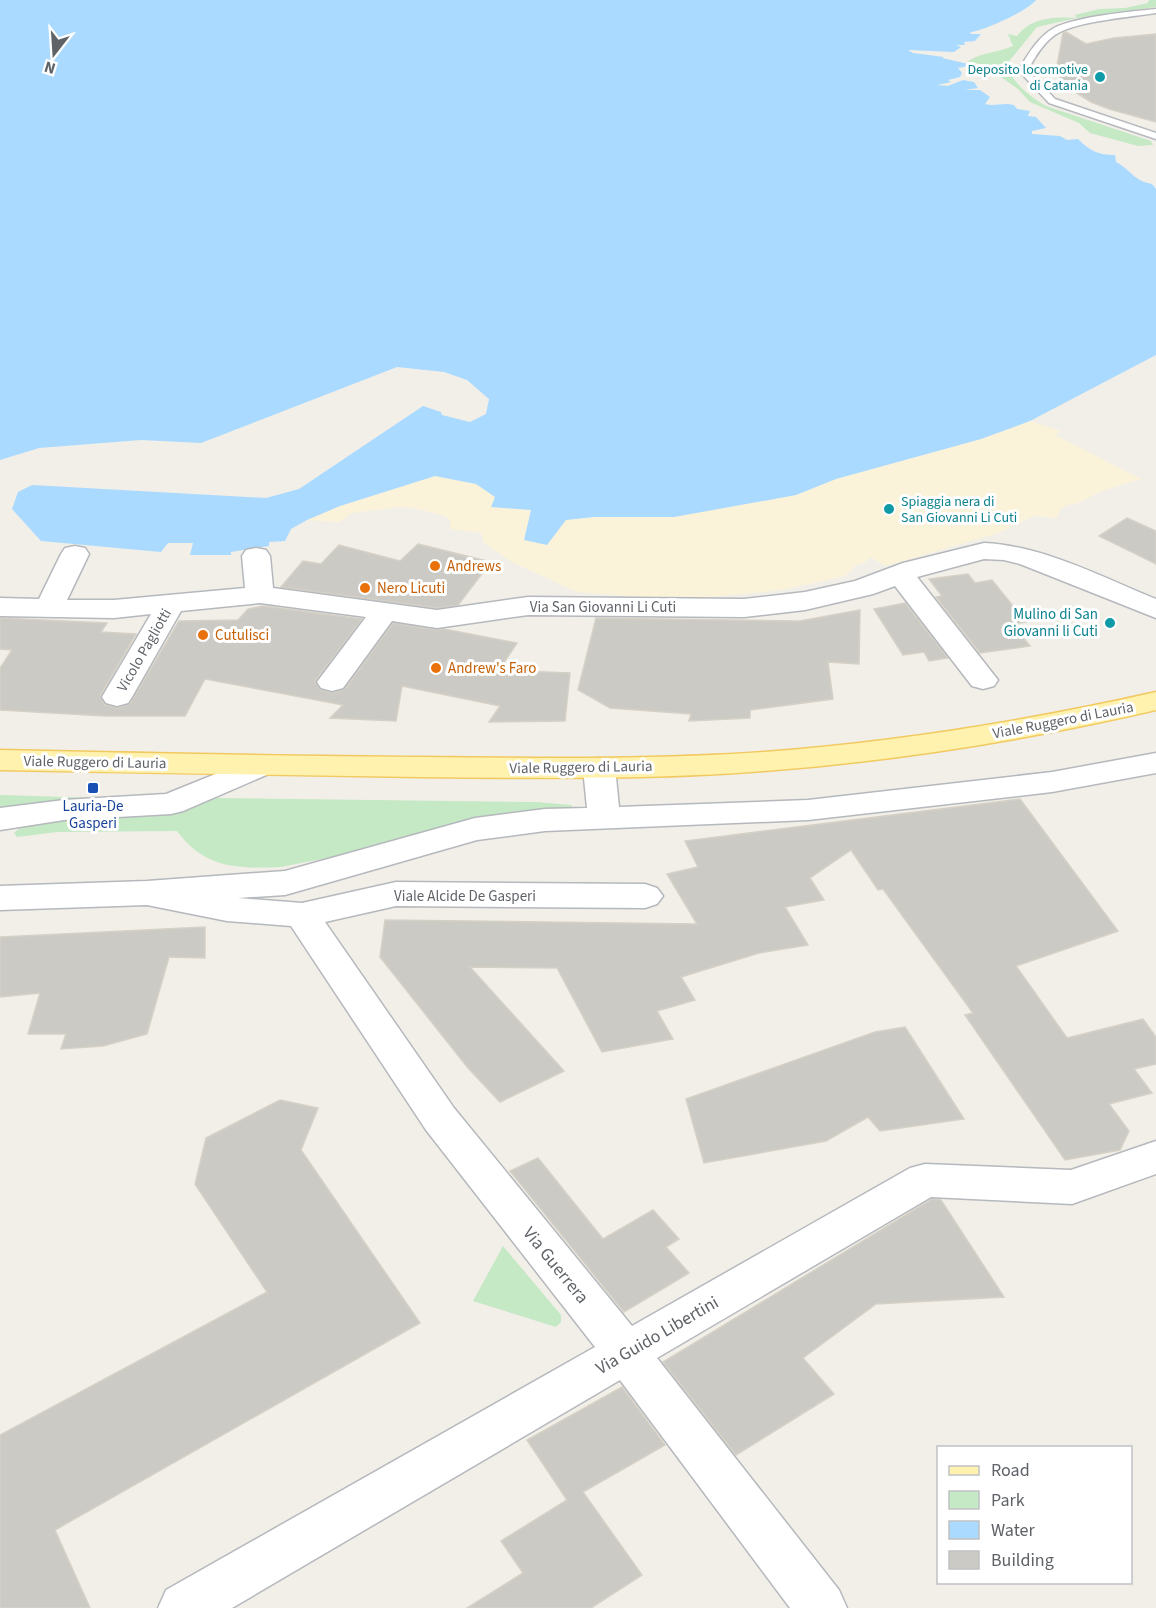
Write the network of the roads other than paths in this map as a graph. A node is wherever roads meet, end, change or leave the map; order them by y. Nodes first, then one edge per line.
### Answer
1 (1156, 11) edge
2 (1156, 136) edge
3 (75, 554) dead end
4 (256, 556) dead end
5 (900, 574) junction
6 (260, 595) junction
7 (171, 604) junction
8 (0, 607) edge
9 (48, 609) junction
10 (1156, 609) edge
11 (385, 611) junction
12 (982, 680) dead end
13 (332, 682) dead end
14 (117, 697) dead end
15 (1156, 701) edge
16 (0, 760) edge
17 (1156, 763) edge
18 (260, 766) junction
19 (599, 768) junction
20 (604, 817) junction
21 (0, 819) edge
22 (147, 893) junction
23 (645, 896) dead end
24 (0, 898) edge
25 (302, 915) junction
26 (1156, 1158) edge
27 (626, 1353) junction
28 (184, 1608) edge
29 (821, 1608) edge

1 - 2 lane
3 - 9 street
4 - 6 street
5 - 10 street, Via San Giovanni Li Cuti
5 - 11 street, Via San Giovanni Li Cuti
5 - 12 street
6 - 7 street, Via San Giovanni Li Cuti
6 - 11 street, Via San Giovanni Li Cuti
7 - 9 street, Via San Giovanni Li Cuti
7 - 14 street, Vicolo Pagliotti
8 - 9 street, Via San Giovanni Li Cuti
11 - 13 street
15 - 19 main road, Viale Ruggero di Lauria
16 - 18 main road, Viale Ruggero di Lauria
17 - 20 street
18 - 19 main road, Viale Ruggero di Lauria
18 - 21 street
19 - 20 street
20 - 22 street
22 - 24 street, Viale Alcide De Gasperi
22 - 25 street, Viale Alcide De Gasperi
23 - 25 street, Viale Alcide De Gasperi
25 - 27 street, Via Guerrera
26 - 27 street, Via Guido Libertini
27 - 28 street, Via Guido Libertini
27 - 29 street, Via Guerrera

